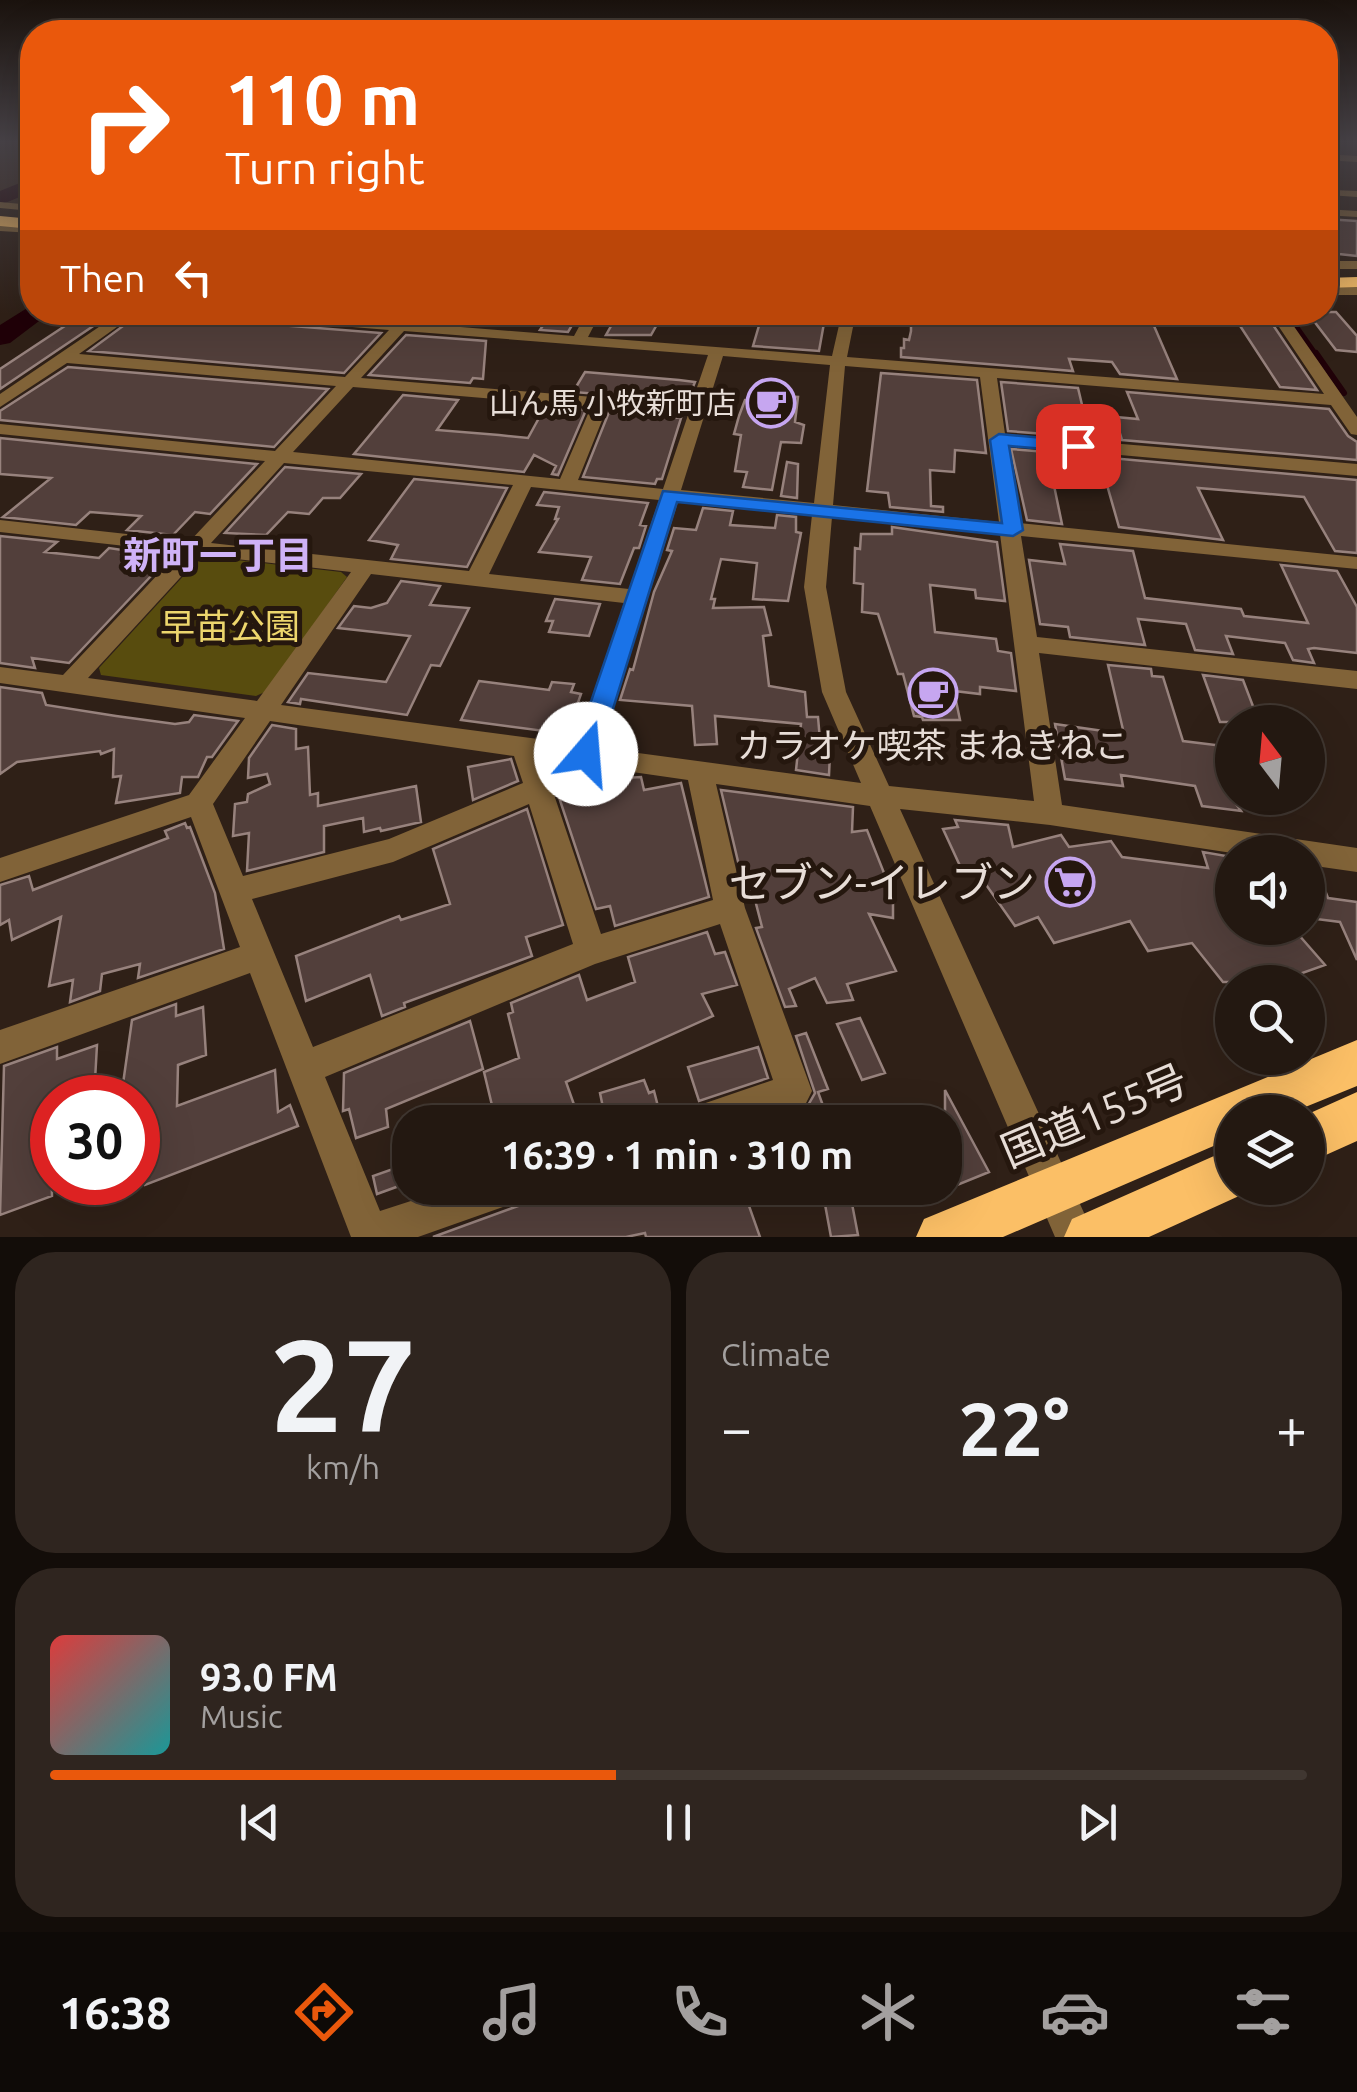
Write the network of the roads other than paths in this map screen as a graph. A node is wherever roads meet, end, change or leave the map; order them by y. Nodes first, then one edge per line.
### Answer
1 (113, 325) edge
2 (402, 325) edge
3 (448, 325) edge
4 (587, 325) edge
5 (846, 325) edge
6 (1285, 325) edge
7 (578, 341) junction
8 (717, 352) junction
9 (66, 358) junction
10 (838, 362) junction
11 (988, 374) junction
12 (346, 382) junction
13 (1336, 398) junction
14 (1357, 398) edge
15 (0, 402) edge
16 (602, 404) junction
17 (696, 411) junction
18 (0, 429) edge
19 (1357, 430) edge
20 (999, 440) junction
21 (277, 458) junction
22 (1357, 470) edge
23 (525, 482) junction
24 (567, 485) junction
25 (670, 495) junction
26 (821, 512) junction
27 (0, 526) edge
28 (1013, 530) junction
29 (195, 547) junction
30 (1357, 563) edge
31 (364, 568) junction
32 (475, 580) junction
33 (637, 597) junction
34 (1028, 644) junction
35 (0, 675) edge
36 (1357, 680) edge
37 (68, 684) junction
38 (263, 712) junction
39 (524, 746) junction
40 (586, 754) junction
41 (699, 770) junction
42 (536, 790) junction
43 (879, 796) junction
44 (200, 803) junction
45 (1050, 814) junction
46 (1215, 839) edge
47 (1325, 856) edge
48 (1357, 860) edge
49 (0, 870) edge
50 (234, 891) junction
51 (730, 908) junction
52 (592, 951) junction
53 (258, 956) junction
54 (0, 1048) edge
55 (1357, 1063) edge
56 (304, 1068) junction
57 (1278, 1095) edge
58 (752, 1105) edge
59 (1357, 1116) edge
60 (1215, 1121) edge
61 (1325, 1131) edge
62 (1215, 1181) edge
63 (1054, 1187) junction
64 (458, 1205) edge
65 (370, 1235) edge
66 (942, 1237) edge
67 (1075, 1237) edge
68 (1090, 1237) edge

1 - 9 street
2 - 12 street
3 - 7 street
4 - 7 street
5 - 10 street
6 - 13 street
7 - 8 street
8 - 10 street
8 - 17 street
9 - 12 street
9 - 15 street
10 - 11 street
10 - 26 street
11 - 13 street
11 - 20 street
12 - 16 street
12 - 21 street
13 - 14 street
13 - 19 street
16 - 17 street
16 - 24 street
17 - 25 street
18 - 21 street
20 - 22 street
20 - 28 street
21 - 23 street
21 - 29 street
23 - 24 street
23 - 32 street
24 - 25 street
25 - 26 street
25 - 33 street
26 - 28 street
26 - 43 street
27 - 29 street
28 - 30 street
28 - 34 street
29 - 31 street
29 - 37 street
31 - 32 street
31 - 38 street
32 - 33 street
33 - 40 street
34 - 36 street
34 - 45 street
35 - 37 street
37 - 38 street
38 - 39 street
38 - 44 street
39 - 40 street
39 - 42 street
40 - 41 street
41 - 43 street
41 - 51 street
42 - 50 street
42 - 52 street
43 - 45 street
43 - 63 street
44 - 49 street
44 - 50 street
45 - 46 street
47 - 48 street
50 - 53 street
51 - 52 street
51 - 58 street
52 - 56 street
53 - 54 street
53 - 56 street
55 - 57 highway, 国道155号
56 - 65 street
59 - 61 highway
60 - 63 highway, 国道155号
62 - 68 highway
63 - 66 highway, 国道155号
63 - 67 street
64 - 65 street

